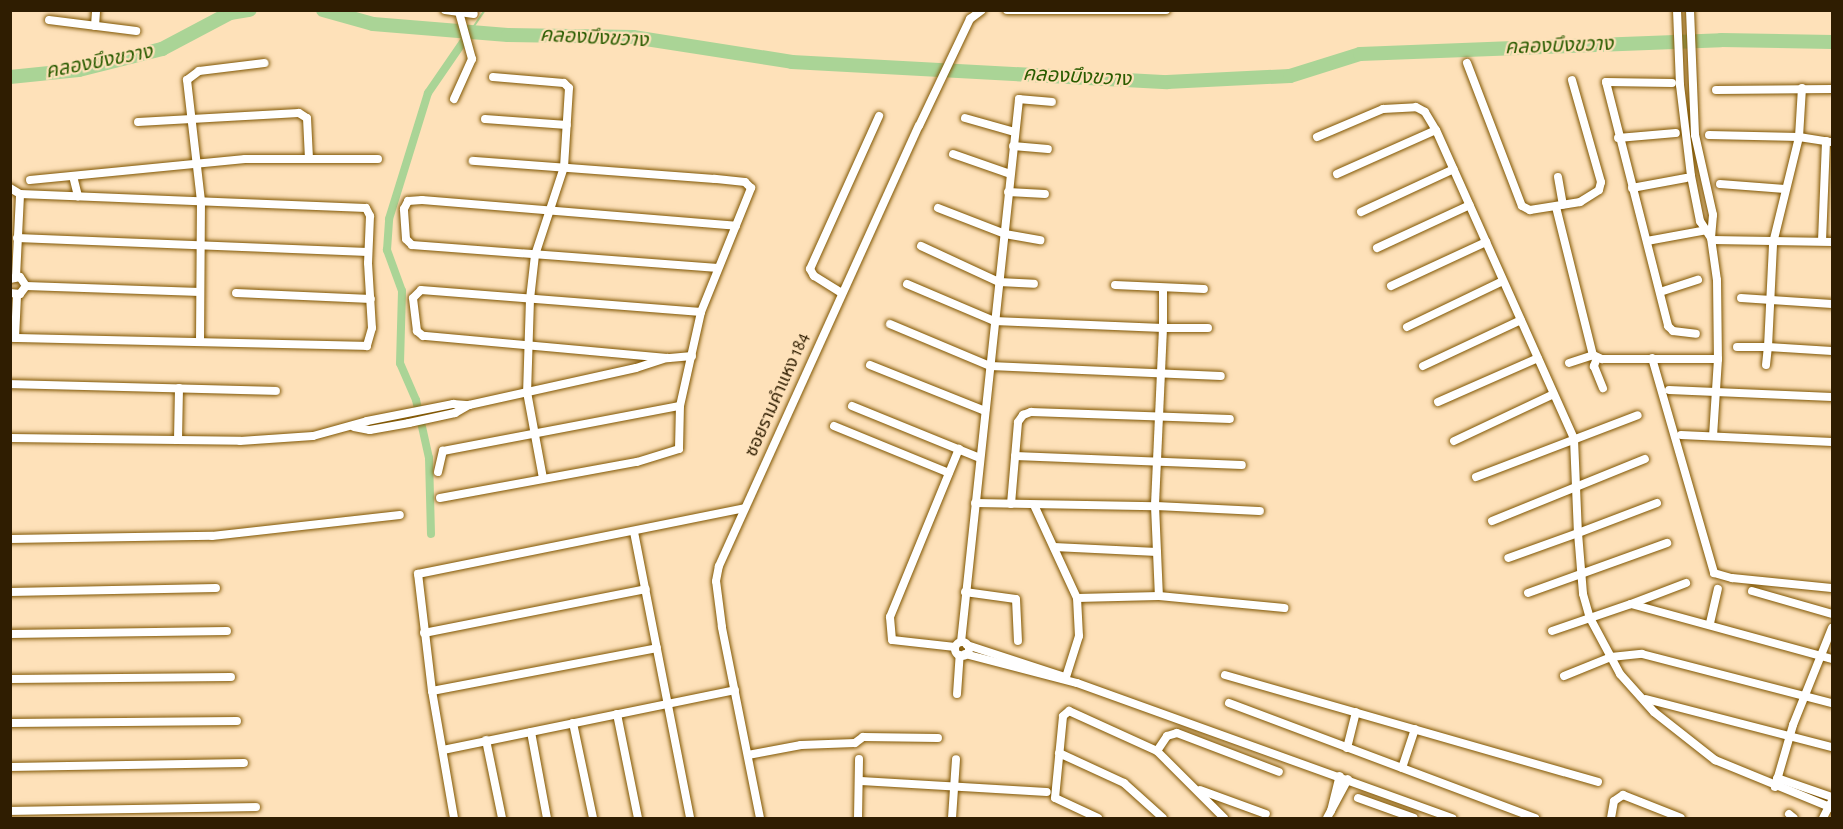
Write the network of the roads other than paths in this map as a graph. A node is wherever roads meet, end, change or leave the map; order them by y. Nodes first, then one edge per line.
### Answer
1 (96, 10) edge
2 (446, 10) edge
3 (982, 10) edge
4 (1007, 10) edge
5 (1166, 10) edge
6 (1677, 10) edge
7 (1690, 10) edge
8 (459, 12) junction
9 (474, 14) dead end
10 (49, 20) dead end
11 (95, 26) junction
12 (136, 31) dead end
13 (265, 63) dead end
14 (1467, 63) dead end
15 (493, 77) dead end
16 (1572, 80) dead end
17 (1678, 86) junction
18 (1802, 88) junction
19 (1833, 89) edge
20 (1716, 90) dead end
21 (1692, 93) junction
22 (454, 99) dead end
23 (1052, 102) dead end
24 (879, 116) dead end
25 (965, 118) dead end
26 (192, 119) junction
27 (485, 119) dead end
28 (138, 122) dead end
29 (567, 125) junction
30 (1436, 130) junction
31 (1014, 132) junction
32 (1676, 133) dead end
33 (1708, 135) dead end
34 (1317, 137) dead end
35 (1799, 137) junction
36 (1618, 138) junction
37 (1829, 142) edge
38 (1013, 146) junction
39 (1048, 149) dead end
40 (953, 154) dead end
41 (309, 159) junction
42 (378, 159) dead end
43 (473, 161) dead end
44 (197, 164) junction
45 (564, 167) junction
46 (1454, 170) junction
47 (1010, 174) junction
48 (1337, 174) dead end
49 (73, 176) junction
50 (1558, 177) dead end
51 (1705, 179) junction
52 (30, 180) dead end
53 (1690, 180) junction
54 (1720, 184) dead end
55 (10, 188) edge
56 (1632, 188) junction
57 (1785, 189) junction
58 (1008, 192) junction
59 (20, 194) junction
60 (1045, 194) dead end
61 (1829, 194) edge
62 (78, 196) junction
63 (201, 201) junction
64 (1470, 205) junction
65 (1560, 206) junction
66 (938, 208) dead end
67 (552, 211) junction
68 (1361, 212) dead end
69 (736, 226) junction
70 (1714, 229) junction
71 (1704, 230) junction
72 (15, 234) edge
73 (1005, 234) junction
74 (1711, 239) junction
75 (1040, 240) dead end
76 (1647, 241) junction
77 (1822, 241) junction
78 (1486, 242) junction
79 (1833, 242) edge
80 (1773, 243) junction
81 (921, 246) dead end
82 (202, 247) junction
83 (1377, 248) dead end
84 (368, 252) junction
85 (535, 255) junction
86 (718, 268) junction
87 (13, 278) edge
88 (1698, 280) dead end
89 (1503, 281) junction
90 (999, 282) junction
91 (907, 284) dead end
92 (1034, 284) dead end
93 (1115, 285) dead end
94 (26, 286) junction
95 (1391, 286) dead end
96 (1163, 289) junction
97 (1204, 289) dead end
98 (200, 292) junction
99 (840, 292) junction
100 (1660, 292) junction
101 (236, 293) dead end
102 (14, 294) edge
103 (1741, 298) dead end
104 (370, 299) junction
105 (530, 299) junction
106 (1770, 299) junction
107 (1833, 304) edge
108 (701, 312) junction
109 (1521, 320) junction
110 (994, 321) junction
111 (890, 324) dead end
112 (1407, 327) dead end
113 (1163, 328) junction
114 (1208, 328) dead end
115 (1696, 334) dead end
116 (13, 338) edge
117 (200, 342) junction
118 (527, 343) junction
119 (1737, 347) dead end
120 (1768, 347) junction
121 (1833, 351) edge
122 (692, 356) junction
123 (1595, 357) junction
124 (667, 358) junction
125 (1538, 358) junction
126 (1652, 358) junction
127 (1718, 359) junction
128 (1569, 363) dead end
129 (870, 365) dead end
130 (1766, 365) dead end
131 (990, 366) junction
132 (1424, 366) dead end
133 (1161, 373) junction
134 (1221, 376) dead end
135 (10, 384) edge
136 (179, 388) junction
137 (1603, 388) dead end
138 (1669, 390) dead end
139 (276, 391) dead end
140 (527, 392) junction
141 (1716, 392) junction
142 (1554, 394) junction
143 (1833, 397) edge
144 (1438, 402) dead end
145 (469, 405) junction
146 (681, 406) junction
147 (852, 406) dead end
148 (985, 411) junction
149 (1638, 415) dead end
150 (1159, 418) junction
151 (1230, 419) dead end
152 (834, 426) dead end
153 (353, 427) junction
154 (534, 434) junction
155 (1681, 435) dead end
156 (1713, 436) junction
157 (10, 438) edge
158 (1574, 439) junction
159 (178, 440) junction
160 (1454, 441) dead end
161 (1833, 442) edge
162 (958, 449) junction
163 (1015, 456) junction
164 (980, 458) junction
165 (1645, 459) dead end
166 (1156, 460) junction
167 (1242, 465) dead end
168 (438, 472) dead end
169 (949, 473) junction
170 (1476, 477) dead end
171 (543, 478) junction
172 (1577, 486) junction
173 (440, 498) dead end
174 (975, 503) junction
175 (1657, 503) dead end
176 (1011, 504) junction
177 (1035, 505) junction
178 (1155, 506) junction
179 (744, 508) junction
180 (1260, 511) dead end
181 (400, 515) dead end
182 (1492, 521) dead end
183 (634, 532) junction
184 (1578, 532) junction
185 (10, 539) edge
186 (1667, 543) dead end
187 (1054, 547) junction
188 (1157, 552) junction
189 (1508, 558) dead end
190 (1580, 576) junction
191 (1686, 583) dead end
192 (216, 588) dead end
193 (1833, 588) edge
194 (646, 589) junction
195 (1718, 590) dead end
196 (966, 591) junction
197 (1752, 591) dead end
198 (10, 592) edge
199 (1528, 593) dead end
200 (1159, 596) junction
201 (1077, 598) junction
202 (1631, 604) junction
203 (1284, 608) dead end
204 (1833, 614) edge
205 (1590, 618) junction
206 (1710, 623) junction
207 (1833, 628) edge
208 (228, 631) dead end
209 (1552, 631) dead end
210 (424, 633) junction
211 (10, 634) edge
212 (1018, 641) dead end
213 (961, 645) junction
214 (657, 648) junction
215 (963, 655) junction
216 (1823, 656) junction
217 (1611, 657) junction
218 (1833, 659) edge
219 (1013, 663) junction
220 (1225, 675) dead end
221 (1564, 676) dead end
222 (231, 677) dead end
223 (1066, 677) junction
224 (10, 679) edge
225 (1077, 683) junction
226 (735, 690) junction
227 (432, 691) junction
228 (957, 694) dead end
229 (1806, 695) junction
230 (1646, 699) junction
231 (1229, 703) dead end
232 (1833, 703) edge
233 (667, 704) junction
234 (1356, 712) junction
235 (617, 714) junction
236 (237, 721) dead end
237 (10, 723) edge
238 (573, 723) junction
239 (1415, 729) junction
240 (531, 732) junction
241 (1790, 735) junction
242 (938, 738) dead end
243 (486, 740) junction
244 (1833, 747) edge
245 (1347, 748) junction
246 (443, 750) junction
247 (1157, 751) junction
248 (1059, 753) junction
249 (748, 755) junction
250 (859, 759) dead end
251 (956, 759) dead end
252 (244, 763) dead end
253 (10, 766) edge
254 (1401, 768) junction
255 (1280, 772) dead end
256 (1340, 776) junction
257 (1777, 778) junction
258 (1348, 779) junction
259 (861, 781) junction
260 (1598, 782) dead end
261 (954, 785) junction
262 (1775, 787) junction
263 (1200, 790) junction
264 (1047, 792) dead end
265 (1833, 797) edge
266 (1358, 798) dead end
267 (256, 807) dead end
268 (1831, 807) edge
269 (10, 811) edge
270 (1331, 811) junction
271 (1266, 814) dead end
272 (1402, 817) edge
273 (454, 819) edge
274 (502, 819) edge
275 (546, 819) edge
276 (593, 819) edge
277 (638, 819) edge
278 (690, 819) edge
279 (760, 819) edge
280 (858, 819) edge
281 (952, 819) edge
282 (1098, 819) edge
283 (1163, 819) edge
284 (1224, 819) edge
285 (1327, 819) edge
286 (1414, 819) edge
287 (1452, 819) edge
288 (1535, 819) edge
289 (1611, 819) edge
290 (1681, 819) edge
291 (1823, 819) edge

1 - 11 street
2 - 8 street
3 - 99 street, ซอยรามคำแหง 184
4 - 5 street
6 - 17 street
7 - 21 street
8 - 9 street
8 - 22 street
10 - 11 street
11 - 12 street
13 - 26 street
14 - 65 street
15 - 29 street
16 - 65 street
17 - 21 street
17 - 36 street
17 - 53 street
18 - 19 street
18 - 20 street
18 - 35 street
21 - 51 street
23 - 31 street
24 - 99 street
25 - 31 street
26 - 28 street
26 - 41 street
26 - 44 street
27 - 29 street
29 - 45 street
30 - 34 street
30 - 46 street
30 - 48 street
31 - 38 street
32 - 36 street
33 - 35 street
35 - 37 street
35 - 57 street
36 - 56 street
37 - 61 street
38 - 39 street
38 - 47 street
40 - 47 street
41 - 42 street
41 - 44 street
43 - 45 street
44 - 49 street
44 - 63 street
45 - 67 street
45 - 69 street
46 - 64 street
46 - 68 street
47 - 58 street
49 - 52 street
49 - 62 street
50 - 65 street
51 - 53 street
51 - 70 street
53 - 56 street
53 - 71 street
54 - 57 street
55 - 59 street
56 - 76 street
57 - 80 street
58 - 60 street
58 - 73 street
59 - 62 street
59 - 72 street
61 - 77 street
62 - 63 street
63 - 82 street
63 - 84 street
64 - 78 street
64 - 83 street
65 - 123 street
66 - 73 street
67 - 69 street
67 - 85 street
67 - 85 street
69 - 86 street
70 - 71 street
70 - 74 street
71 - 74 street
71 - 76 street
72 - 82 street
72 - 87 street
73 - 75 street
73 - 90 street
74 - 80 street
74 - 127 street
76 - 100 street
77 - 79 street
77 - 80 street
78 - 89 street
78 - 95 street
80 - 106 street
81 - 90 street
82 - 84 street
82 - 98 street
84 - 104 street
85 - 86 street
85 - 105 street
86 - 108 street
87 - 94 street
88 - 100 street
89 - 109 street
89 - 112 street
90 - 92 street
90 - 110 street
91 - 110 street
93 - 96 street
94 - 98 street
94 - 102 street
96 - 97 street
96 - 113 street
98 - 117 street
99 - 179 street, ซอยรามคำแหง 184
100 - 115 street
101 - 104 street
102 - 116 street
103 - 106 street
104 - 117 street
105 - 108 street
105 - 118 street
105 - 118 street
106 - 107 street
106 - 120 street
108 - 122 street
109 - 125 street
109 - 132 street
110 - 113 street
110 - 131 street
111 - 131 street
113 - 114 street
113 - 133 street
116 - 117 street
118 - 124 street
118 - 140 street
119 - 120 street
120 - 121 street
120 - 130 street
122 - 124 street
122 - 146 street
123 - 126 street
123 - 128 street
123 - 137 street
124 - 140 street
125 - 142 street
125 - 144 street
126 - 127 street
126 - 193 street
127 - 141 street
129 - 148 street
131 - 133 street
131 - 148 street
133 - 134 street
133 - 150 street
135 - 136 street
136 - 139 street
136 - 159 street
138 - 141 street
140 - 145 street
140 - 154 street
141 - 143 street
141 - 156 street
142 - 158 street
142 - 160 street
145 - 153 street
145 - 153 street
146 - 154 street
146 - 171 street
147 - 162 street
148 - 164 street
149 - 158 street
150 - 151 street
150 - 163 street
150 - 166 street
152 - 169 street
153 - 159 street
154 - 168 street
154 - 171 street
155 - 156 street
156 - 161 street
157 - 159 street
158 - 170 street
158 - 172 street
162 - 164 street
162 - 169 street
163 - 166 street
163 - 176 street
164 - 174 street
165 - 172 street
166 - 167 street
166 - 178 street
169 - 213 street
171 - 173 street
172 - 182 street
172 - 184 street
174 - 176 street
174 - 196 street
175 - 184 street
176 - 177 street
177 - 178 street
177 - 187 street
178 - 180 street
178 - 188 street
179 - 183 street
179 - 226 street, ซอยรามคำแหง 184
181 - 185 street
183 - 194 street
183 - 210 street
184 - 189 street
184 - 190 street
186 - 190 street
187 - 188 street
187 - 201 street
188 - 200 street
190 - 199 street
190 - 205 street
191 - 202 street
192 - 198 street
194 - 210 street
194 - 214 street
195 - 206 street
196 - 212 street
196 - 213 street
197 - 204 street
200 - 201 street
200 - 203 street
201 - 223 street
202 - 205 street
202 - 206 street
205 - 209 street
205 - 217 street
206 - 216 street
207 - 216 street
208 - 211 street
210 - 227 street
213 - 215 street
213 - 215 street
213 - 219 street
214 - 227 street
214 - 233 street
215 - 219 street
215 - 228 street
216 - 218 street
216 - 229 street
217 - 221 street
217 - 229 street
217 - 230 street
219 - 223 street
219 - 225 street
220 - 234 street
222 - 224 street
223 - 225 street
225 - 256 street
226 - 233 street
226 - 249 street, ซอยรามคำแหง 184
227 - 246 street
229 - 232 street
229 - 241 street
230 - 241 street
230 - 262 street
231 - 245 street
233 - 235 street
233 - 278 street
234 - 239 street
234 - 245 street
235 - 238 street
235 - 277 street
236 - 237 street
238 - 240 street
238 - 276 street
239 - 254 street
239 - 260 street
240 - 243 street
240 - 275 street
241 - 244 street
241 - 257 street
242 - 249 street
243 - 246 street
243 - 274 street
245 - 254 street
246 - 273 street
247 - 248 street
247 - 255 street
247 - 263 street
248 - 282 street
248 - 283 street
249 - 279 street, ซอยรามคำแหง 184
250 - 259 street
251 - 261 street
252 - 253 street
254 - 288 street
256 - 258 street
256 - 270 street
257 - 262 street
257 - 265 street
258 - 270 street
258 - 287 street
259 - 261 street
259 - 280 street
261 - 264 street
261 - 281 street
262 - 268 street
263 - 271 street
263 - 284 street
265 - 268 street
266 - 272 street
267 - 269 street
268 - 291 street
270 - 285 street
272 - 286 street
289 - 290 street

